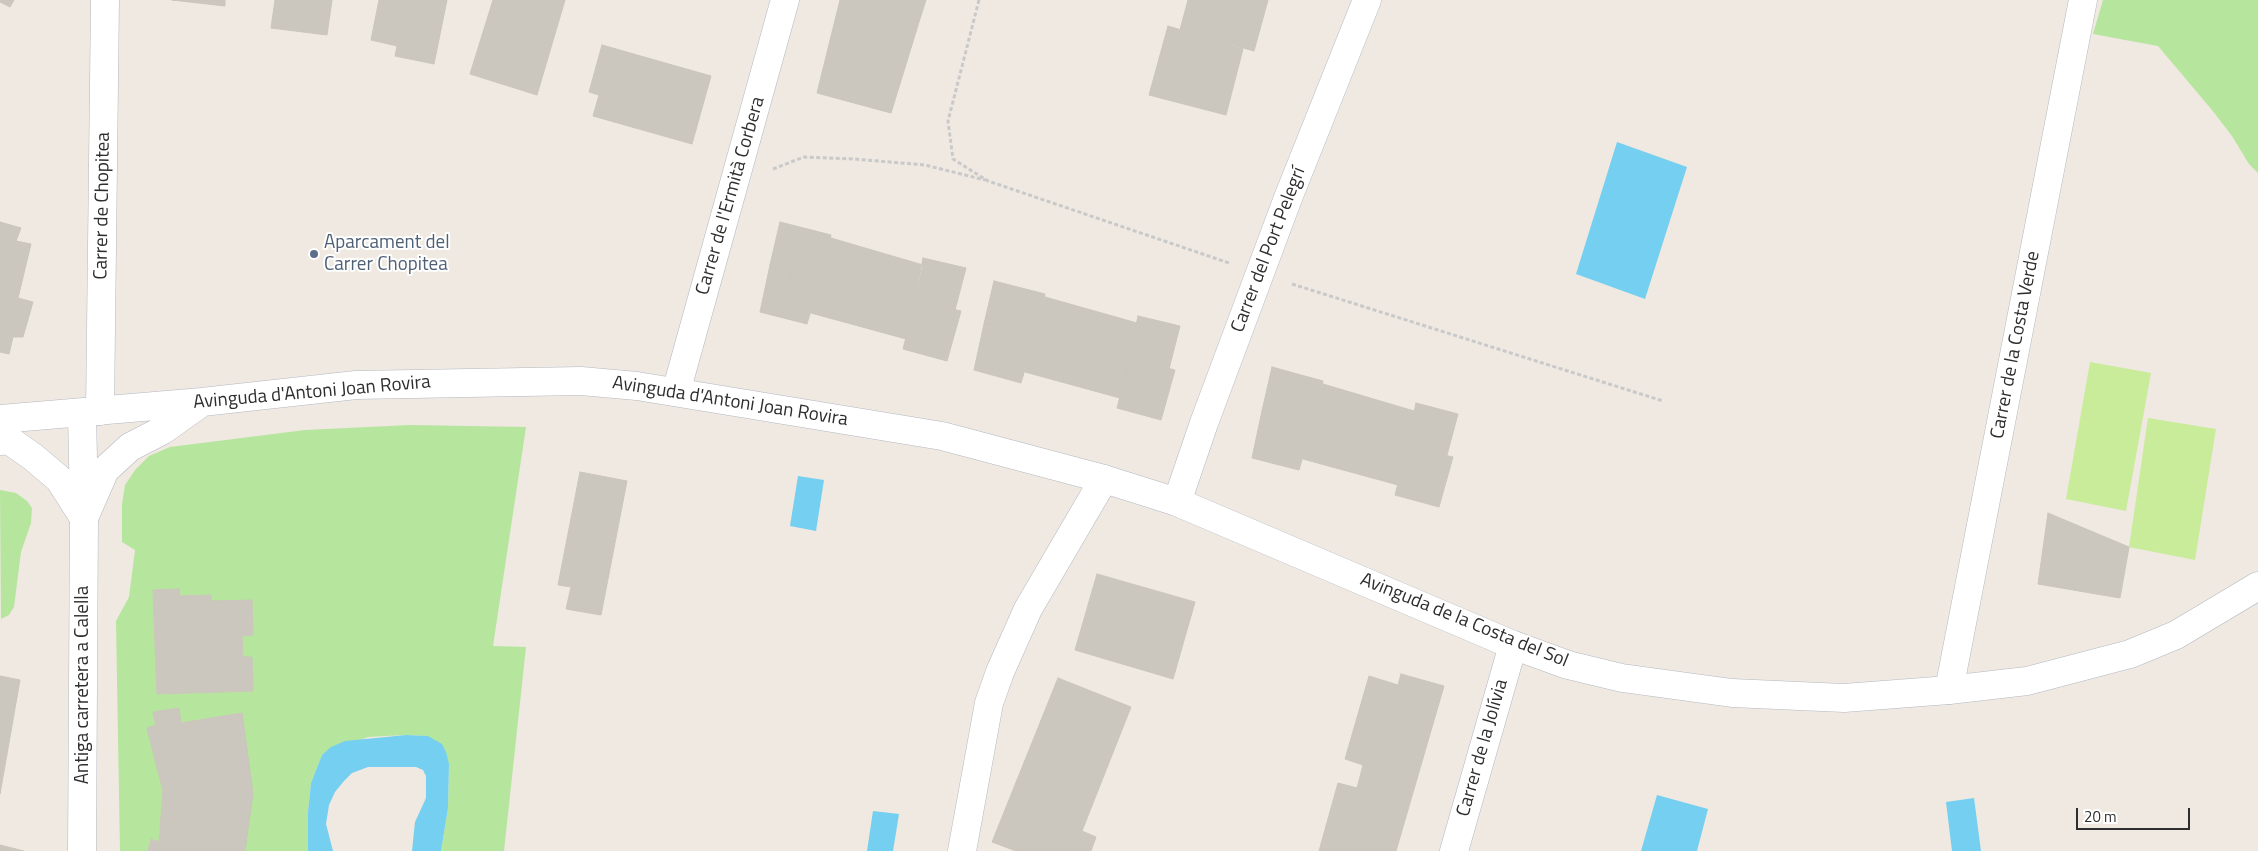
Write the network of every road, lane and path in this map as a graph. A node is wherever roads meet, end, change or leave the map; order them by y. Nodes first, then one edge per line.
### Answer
1 (105, 0) edge
2 (785, 0) edge
3 (1368, 0) edge
4 (2083, 0) edge
5 (988, 181) dead end
6 (735, 182) junction
7 (676, 392) junction
8 (202, 402) junction
9 (91, 412) junction
10 (0, 419) edge
11 (0, 441) edge
12 (1104, 479) junction
13 (1177, 502) junction
14 (84, 518) junction
15 (1337, 568) joint
16 (2258, 586) edge
17 (1513, 645) junction
18 (1948, 690) junction
19 (82, 851) edge
20 (962, 851) edge
21 (1454, 851) edge

1 - 9 street, Carrer de Chopitea
2 - 6 street, Carrer de l'Ermità Corbera
3 - 13 street, Carrer del Port Pelegrí
4 - 18 street, Carrer de la Costa Verde
5 - 6 path
6 - 7 street, Carrer de l'Ermità Corbera
7 - 8 street, Avinguda d'Antoni Joan Rovira
7 - 12 street, Avinguda d'Antoni Joan Rovira
8 - 9 street, Avinguda d'Antoni Joan Rovira
8 - 14 street
9 - 10 street, Avinguda d'Antoni Joan Rovira
9 - 14 street, Carrer de Chopitea
11 - 14 street
12 - 13 street, Avinguda d'Antoni Joan Rovira
12 - 20 street
13 - 15 street, Avinguda d'Antoni Joan Rovira
14 - 19 street, Antiga carretera a Calella
15 - 17 street, Avinguda de la Costa del Sol
16 - 18 street, Avinguda de la Costa del Sol
17 - 18 street, Avinguda de la Costa del Sol
17 - 21 street, Carrer de la Jolívia

